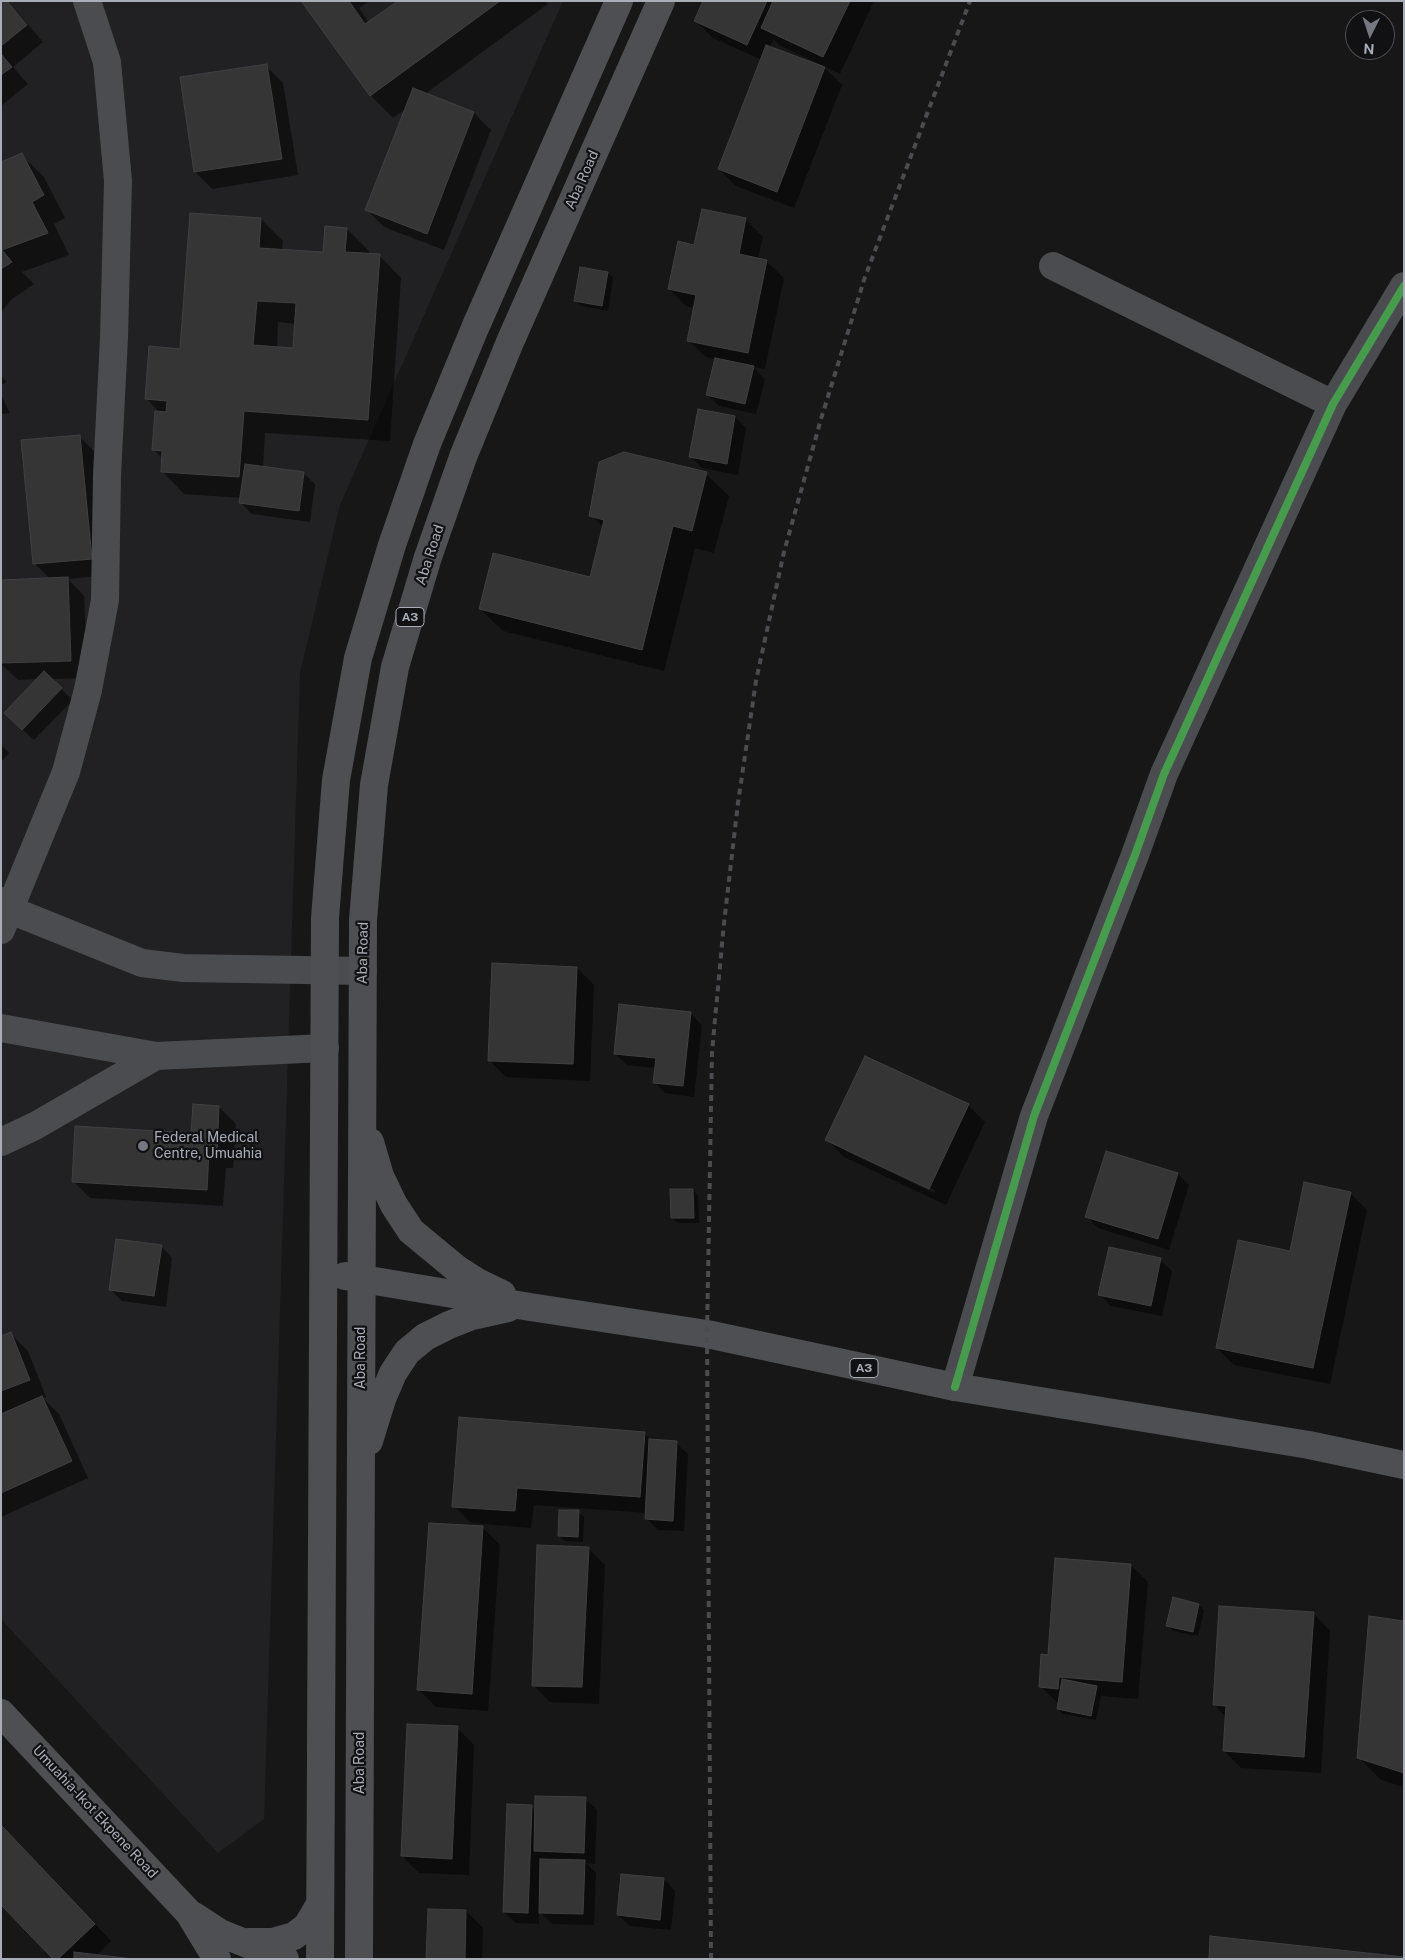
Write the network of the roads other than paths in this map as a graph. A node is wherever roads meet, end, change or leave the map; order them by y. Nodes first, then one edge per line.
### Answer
1 (87, 1) edge
2 (619, 1) edge
3 (661, 1) edge
4 (595, 56) junction
5 (630, 70) junction
6 (1053, 266) dead end
7 (1404, 286) edge
8 (1333, 404) junction
9 (4, 913) edge
10 (325, 970) junction
11 (363, 971) junction
12 (1, 1028) edge
13 (325, 1048) junction
14 (156, 1056) junction
15 (362, 1111) junction
16 (1, 1142) edge
17 (323, 1274) junction
18 (361, 1277) junction
19 (526, 1306) junction
20 (956, 1387) junction
21 (1404, 1465) edge
22 (360, 1484) junction
23 (1, 1713) edge
24 (320, 1904) junction
25 (189, 1913) junction
26 (244, 1942) junction
27 (217, 1959) edge
28 (285, 1959) edge
29 (320, 1959) edge
30 (359, 1959) edge

1 - 9 street
2 - 4 main road
3 - 5 main road, Aba Road / A3
4 - 5 main road
4 - 10 main road
5 - 11 main road, Aba Road / A3
6 - 8 street
7 - 8 street
8 - 20 street
9 - 10 street
10 - 11 street
10 - 13 main road
11 - 15 main road, Aba Road / A3
12 - 14 street
13 - 14 street
13 - 17 main road
14 - 16 street
15 - 18 main road, Aba Road / A3
15 - 19 main road
17 - 18 main road, A3
17 - 24 main road
18 - 19 main road, A3
18 - 22 main road, Aba Road
19 - 20 main road, A3
19 - 22 main road
20 - 21 main road, A3
22 - 30 main road, Aba Road
23 - 25 main road, Umuahia-Ikot Ekpene Road
24 - 26 main road
24 - 29 main road
25 - 26 main road
25 - 27 main road
26 - 28 main road

